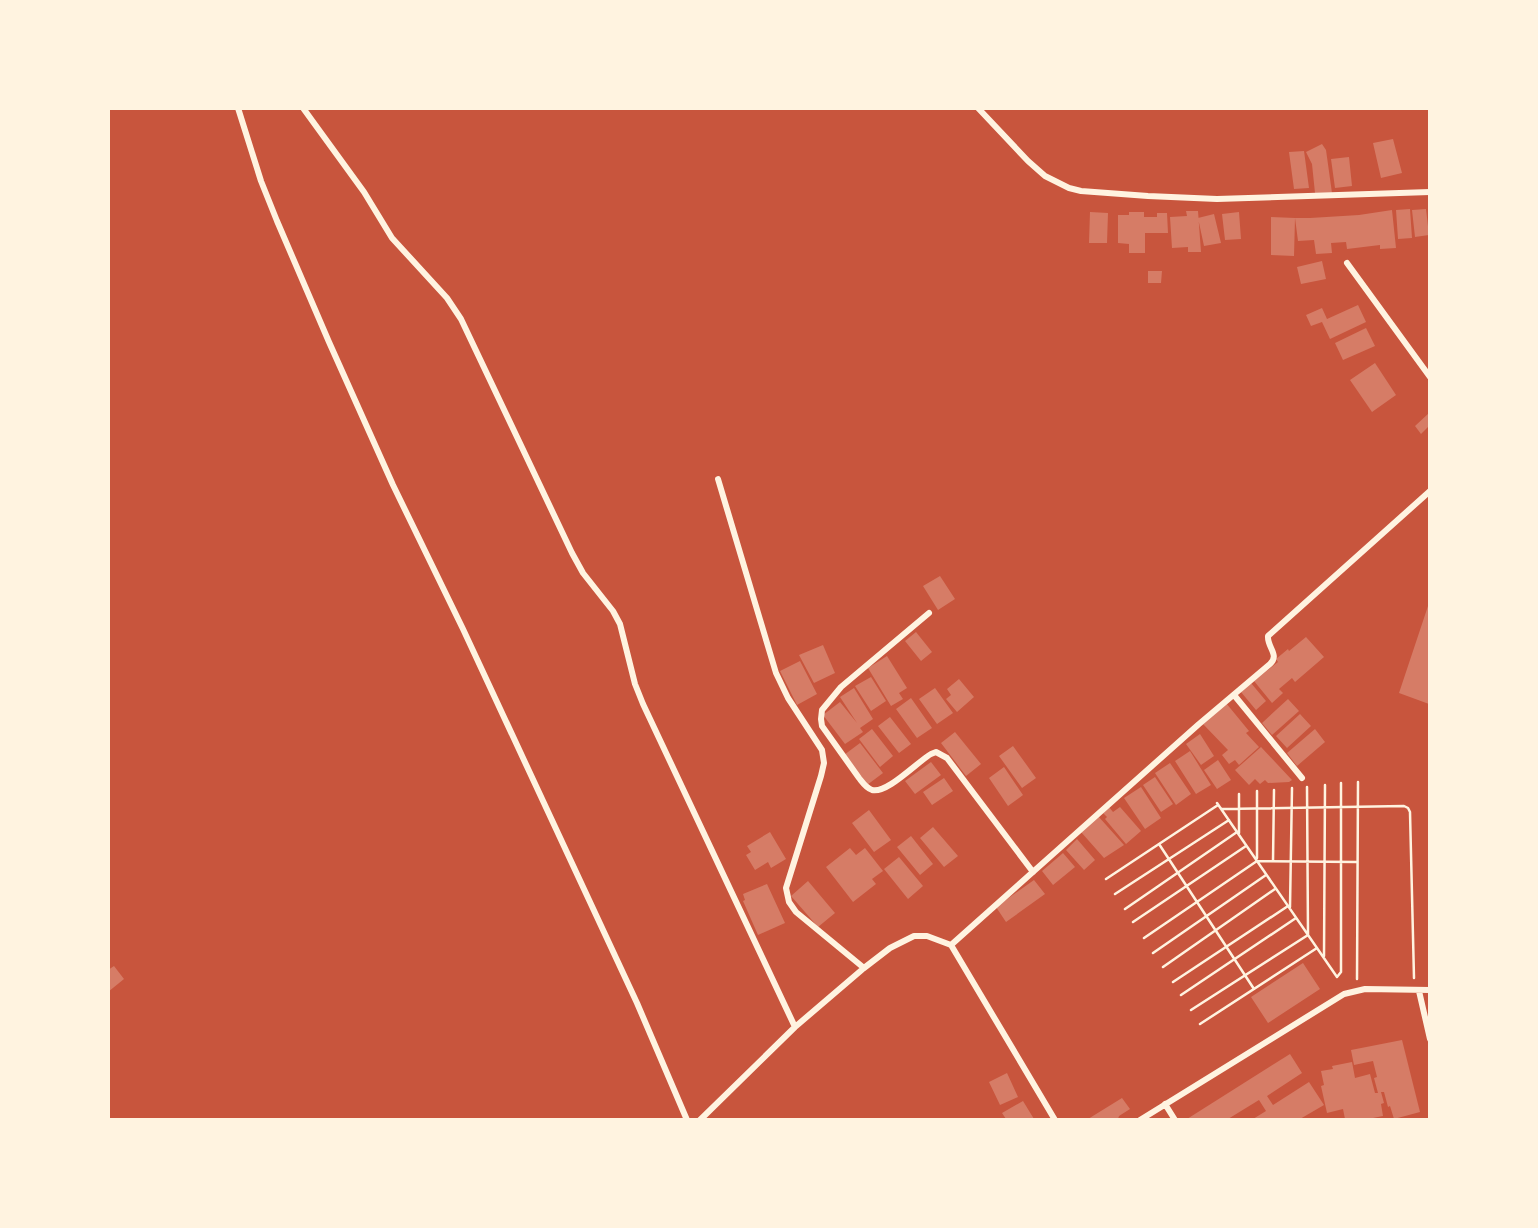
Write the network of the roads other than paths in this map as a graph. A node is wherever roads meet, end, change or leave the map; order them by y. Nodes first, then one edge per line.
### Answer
1 (238, 108) edge
2 (303, 108) edge
3 (978, 108) edge
4 (1430, 192) edge
5 (1347, 263) dead end
6 (1430, 377) edge
7 (718, 480) dead end
8 (1430, 491) edge
9 (929, 613) dead end
10 (1234, 695) junction
11 (1302, 778) dead end
12 (1033, 872) junction
13 (951, 945) junction
14 (863, 968) junction
15 (1419, 990) junction
16 (1430, 990) edge
17 (795, 1027) junction
18 (1430, 1039) edge
19 (1166, 1104) junction
20 (687, 1119) edge
21 (700, 1119) edge
22 (1055, 1119) edge
23 (1140, 1119) edge
24 (1175, 1119) edge

1 - 20 street
2 - 17 street
3 - 4 street
5 - 6 street
7 - 14 street
8 - 10 street
9 - 12 street
10 - 11 street
10 - 12 street
12 - 13 street
13 - 14 street
13 - 22 street
14 - 17 street
15 - 16 street
15 - 18 street
15 - 19 street
17 - 21 street
19 - 23 street
19 - 24 street

